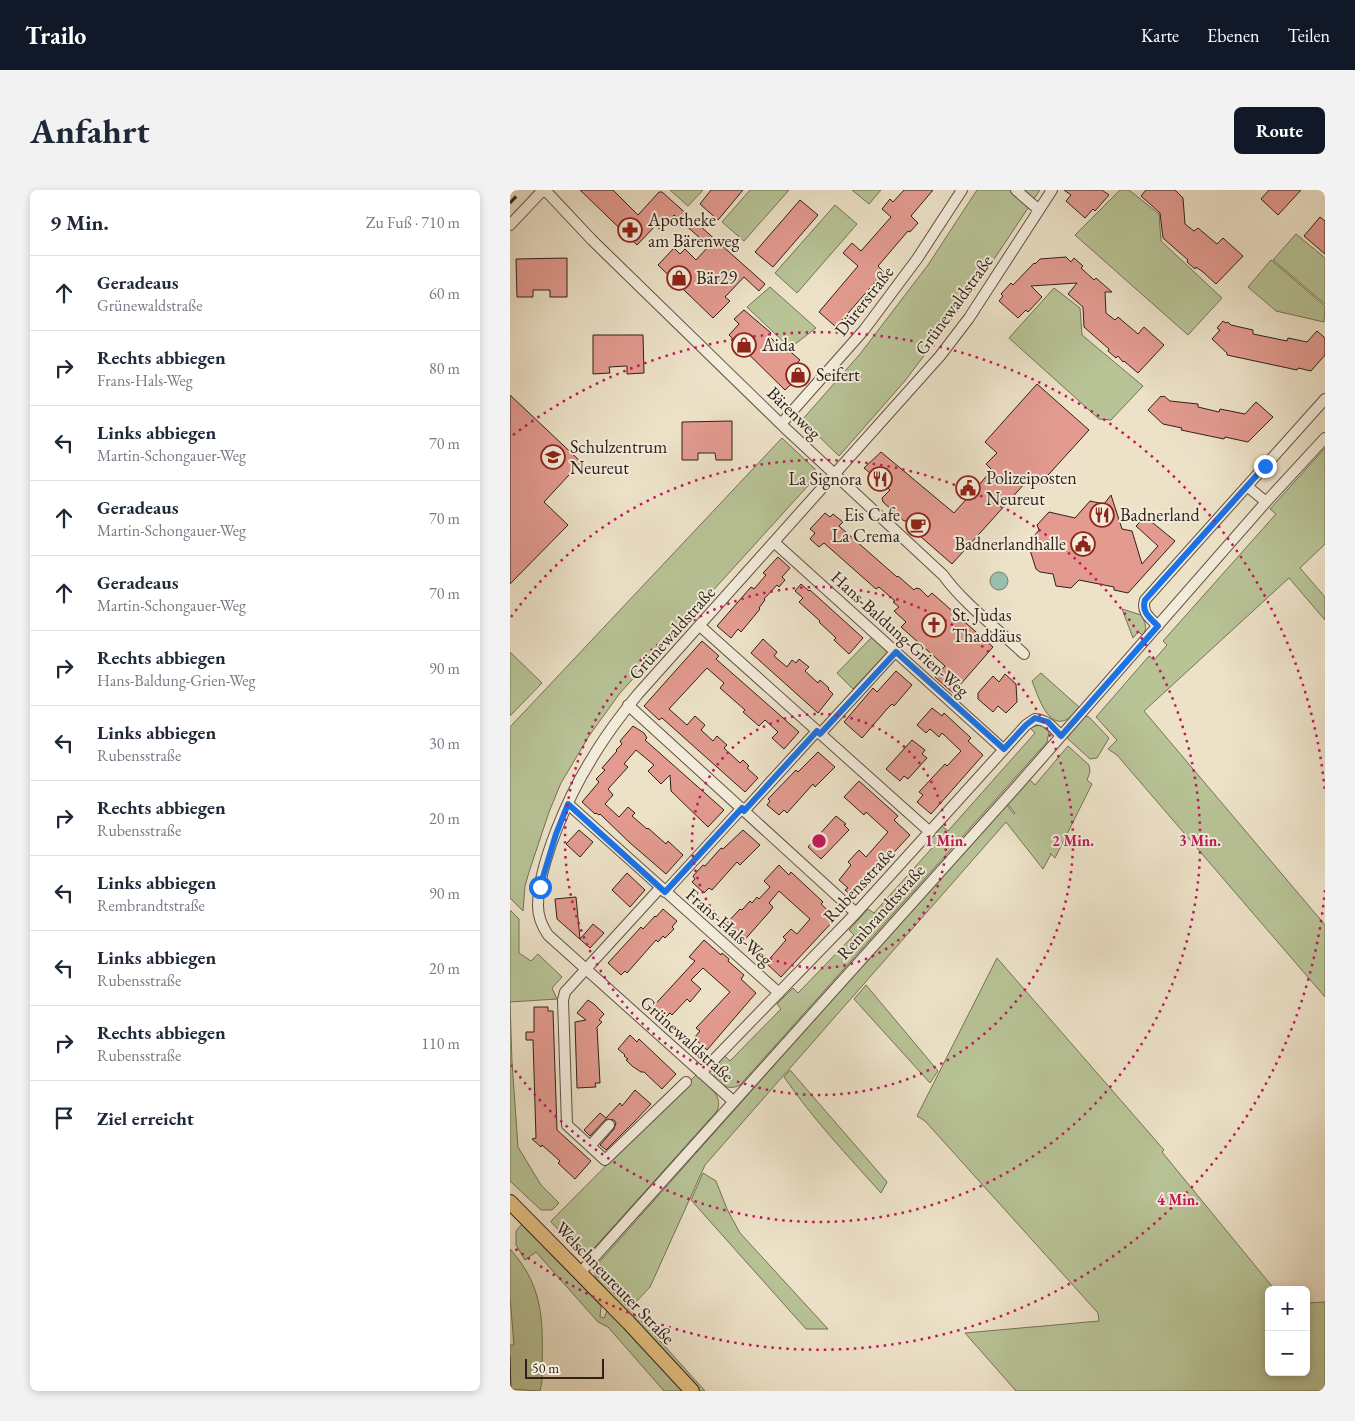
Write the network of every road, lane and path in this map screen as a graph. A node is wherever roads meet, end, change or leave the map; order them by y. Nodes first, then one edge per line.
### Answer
1 (544, 190) edge
2 (962, 190) edge
3 (1016, 190) edge
4 (1052, 190) edge
5 (1039, 210) junction
6 (510, 225) edge
7 (1325, 399) edge
8 (781, 424) junction
9 (1325, 438) edge
10 (835, 475) junction
11 (1247, 486) junction
12 (1266, 502) junction
13 (774, 542) junction
14 (700, 626) junction
15 (1158, 626) junction
16 (896, 652) junction
17 (1024, 654) dead end
18 (628, 706) junction
19 (819, 732) junction
20 (1061, 736) junction
21 (1004, 749) junction
22 (568, 804) junction
23 (743, 809) junction
24 (930, 832) junction
25 (662, 890) junction
26 (856, 913) junction
27 (586, 970) junction
28 (779, 993) junction
29 (701, 1073) junction
30 (686, 1082) dead end
31 (733, 1101) junction
32 (609, 1125) dead end
33 (590, 1146) junction
34 (510, 1202) edge
35 (580, 1273) junction
36 (692, 1391) edge

1 - 6 street
1 - 8 street, Bärenweg
2 - 8 street, Dürerstraße
3 - 5 street
4 - 5 street, Grünewaldstraße
5 - 10 street, Grünewaldstraße
7 - 11 street
8 - 10 street, Bärenweg
9 - 12 street, Rembrandtstraße
10 - 13 street, Grünewaldstraße
10 - 17 street, Bärenweg
11 - 12 street
11 - 15 street
12 - 15 street, Rembrandtstraße
13 - 14 street, Grünewaldstraße
13 - 16 street, Hans-Baldung-Grien-Weg
14 - 18 street, Grünewaldstraße
14 - 19 street
15 - 20 street, Rembrandtstraße
16 - 19 street
16 - 21 street, Hans-Baldung-Grien-Weg
18 - 22 street, Grünewaldstraße
18 - 23 street
19 - 23 street
19 - 24 street
20 - 21 street, Rubensstraße
20 - 31 street, Rembrandtstraße
21 - 24 street, Rubensstraße
22 - 25 street, Frans-Hals-Weg
22 - 27 street, Grünewaldstraße
23 - 25 street
23 - 26 street
24 - 26 street, Rubensstraße
25 - 27 street
25 - 28 street, Frans-Hals-Weg
26 - 28 street, Rubensstraße
27 - 29 street, Grünewaldstraße
27 - 33 street
28 - 29 street, Rubensstraße
29 - 31 street, Grünewaldstraße
30 - 33 street
31 - 35 street, Rembrandtstraße
32 - 33 street
34 - 35 main road, Welschneureuter Straße
35 - 36 main road, Welschneureuter Straße

